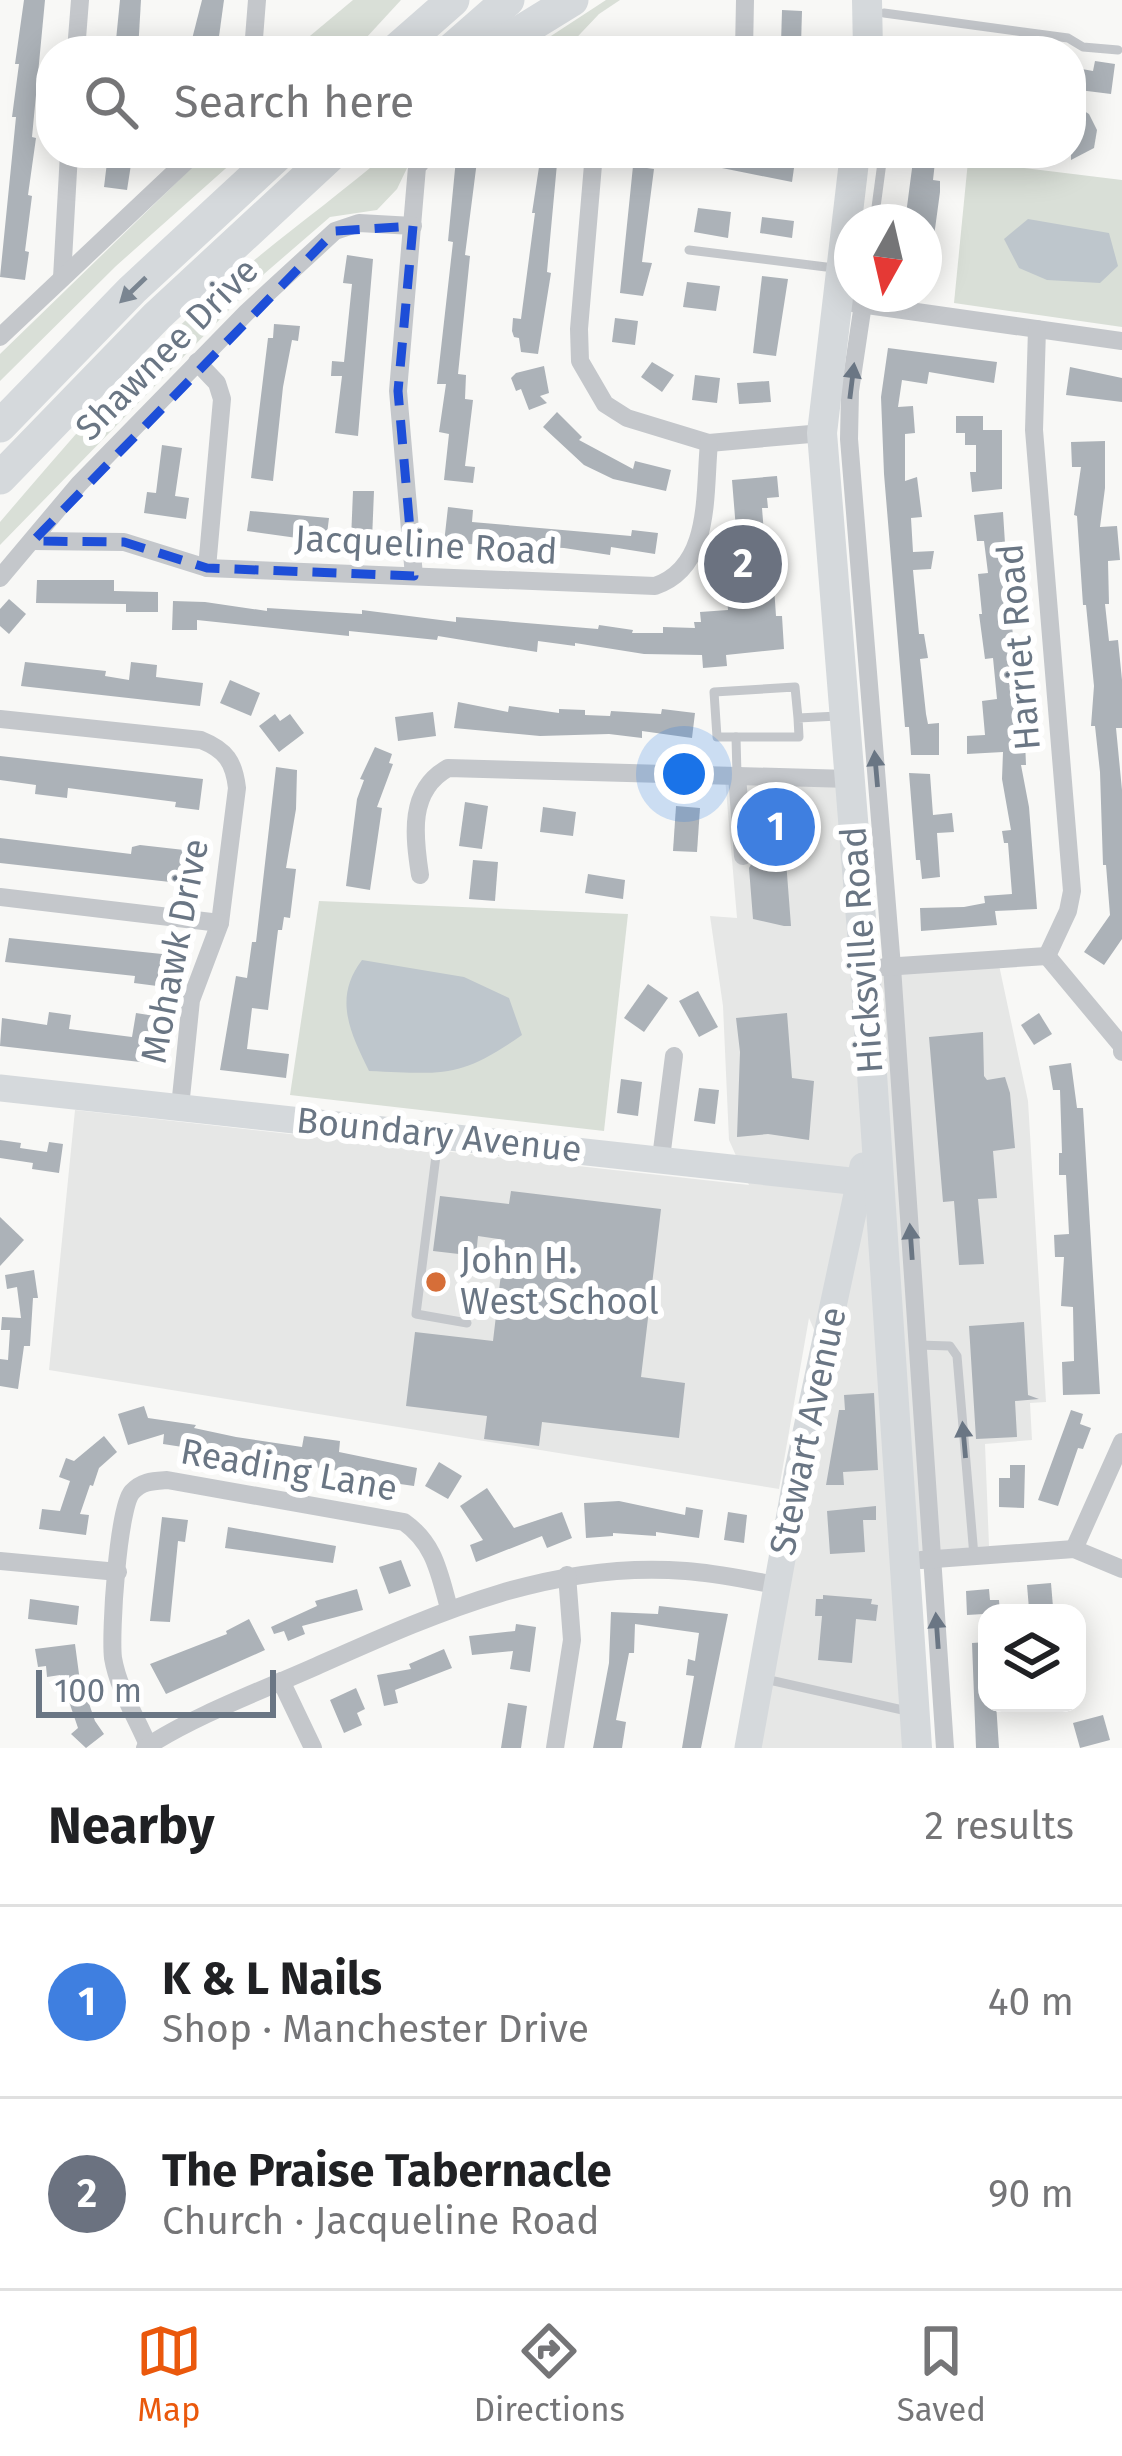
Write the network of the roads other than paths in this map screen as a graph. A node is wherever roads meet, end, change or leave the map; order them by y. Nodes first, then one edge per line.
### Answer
1 (80, 0) edge
2 (257, 0) edge
3 (424, 0) edge
4 (453, 0) edge
5 (508, 0) edge
6 (572, 0) edge
7 (745, 0) edge
8 (879, 4) edge
9 (77, 36) edge
10 (254, 36) edge
11 (389, 36) edge
12 (412, 36) edge
13 (466, 36) edge
14 (514, 36) edge
15 (744, 36) edge
16 (872, 36) edge
17 (1057, 36) edge
18 (1086, 47) edge
19 (1118, 50) dead end
20 (68, 168) edge
21 (180, 168) edge
22 (260, 168) edge
23 (316, 168) edge
24 (330, 168) edge
25 (418, 168) edge
26 (593, 168) edge
27 (867, 168) edge
28 (870, 168) edge
29 (862, 204) edge
30 (873, 204) edge
31 (413, 226) junction
32 (238, 239) junction
33 (689, 250) dead end
34 (62, 278) junction
35 (834, 288) edge
36 (942, 310) edge
37 (847, 312) edge
38 (851, 312) edge
39 (1036, 328) junction
40 (0, 337) edge
41 (1122, 340) edge
42 (197, 362) junction
43 (54, 369) junction
44 (0, 416) edge
45 (0, 425) edge
46 (823, 433) junction
47 (709, 442) junction
48 (2, 476) edge
49 (33, 541) junction
50 (207, 568) junction
51 (414, 576) junction
52 (0, 578) edge
53 (843, 715) junction
54 (798, 718) junction
55 (0, 719) edge
56 (736, 737) junction
57 (736, 775) junction
58 (849, 779) junction
59 (742, 856) dead end
60 (421, 875) dead end
61 (0, 897) edge
62 (220, 923) junction
63 (1047, 956) junction
64 (879, 968) junction
65 (1122, 1048) edge
66 (674, 1056) dead end
67 (0, 1088) edge
68 (180, 1107) junction
69 (439, 1135) junction
70 (661, 1158) junction
71 (869, 1183) junction
72 (466, 1323) dead end
73 (918, 1345) junction
74 (1122, 1442) edge
75 (1074, 1549) junction
76 (974, 1556) junction
77 (0, 1561) edge
78 (919, 1561) junction
79 (1122, 1570) edge
80 (118, 1572) junction
81 (567, 1575) junction
82 (777, 1585) junction
83 (449, 1608) junction
84 (760, 1678) junction
85 (281, 1682) junction
86 (914, 1713) junction
87 (147, 1746) edge
88 (313, 1748) edge
89 (555, 1748) edge
90 (748, 1748) edge
91 (917, 1748) edge
92 (945, 1748) edge

1 - 9 street
2 - 10 street
3 - 11 highway
4 - 12 highway
5 - 13 highway
6 - 14 highway
7 - 15 street
8 - 16 main road
8 - 17 lane
18 - 19 lane
20 - 34 street
21 - 34 street
22 -> 43 highway
23 - 32 highway
24 - 32 highway
25 - 31 street
26 - 47 street
27 - 29 main road, Hicksville Road
28 - 30 lane
31 - 42 street, Shawnee Drive
31 - 51 street
32 - 48 highway
33 - 35 lane
34 - 40 street
36 - 39 street
37 - 46 main road, Hicksville Road
64 -> 38 street, Hicksville Road
39 - 41 street
39 - 63 street, Harriet Road
42 - 49 street, Shawnee Drive
42 - 50 street
43 - 44 highway
43 - 45 highway
46 - 47 street
46 - 53 main road, Hicksville Road
47 - 51 street, Jacqueline Road
49 - 50 street, Jacqueline Road
49 - 52 street, Shawnee Drive
50 - 51 street, Jacqueline Road
53 - 54 lane
53 - 58 main road, Hicksville Road
54 - 56 lane
54 - 56 lane
55 - 62 street, Mohawk Drive
56 - 57 lane
57 - 58 street
57 - 59 street
57 - 60 street
58 - 64 main road, Hicksville Road
61 - 62 street
62 - 68 street, Mohawk Drive
63 - 64 street
63 - 65 street
64 - 71 main road, Hicksville Road
73 -> 64 street, Hicksville Road
66 - 70 street
67 - 68 main road, Boundary Avenue
68 - 69 main road, Boundary Avenue
69 - 70 main road, Boundary Avenue
69 - 72 lane
70 - 71 main road, Boundary Avenue
71 - 78 main road, Hicksville Road
71 - 82 main road, Stewart Avenue
76 -> 73 lane
73 - 78 street, Hicksville Road
74 - 75 street
75 - 76 street
75 - 79 street
76 - 78 street
77 - 80 street
78 - 86 main road, Hicksville Road
92 -> 78 street, Hicksville Road
80 - 83 street, Reading Lane
80 - 87 street
81 - 82 street
81 - 83 street
81 - 89 street
82 - 84 main road, Stewart Avenue
83 - 85 street
84 - 86 lane
84 - 90 main road, Stewart Avenue
85 - 87 street
85 - 88 street
86 - 91 main road, Hicksville Road

